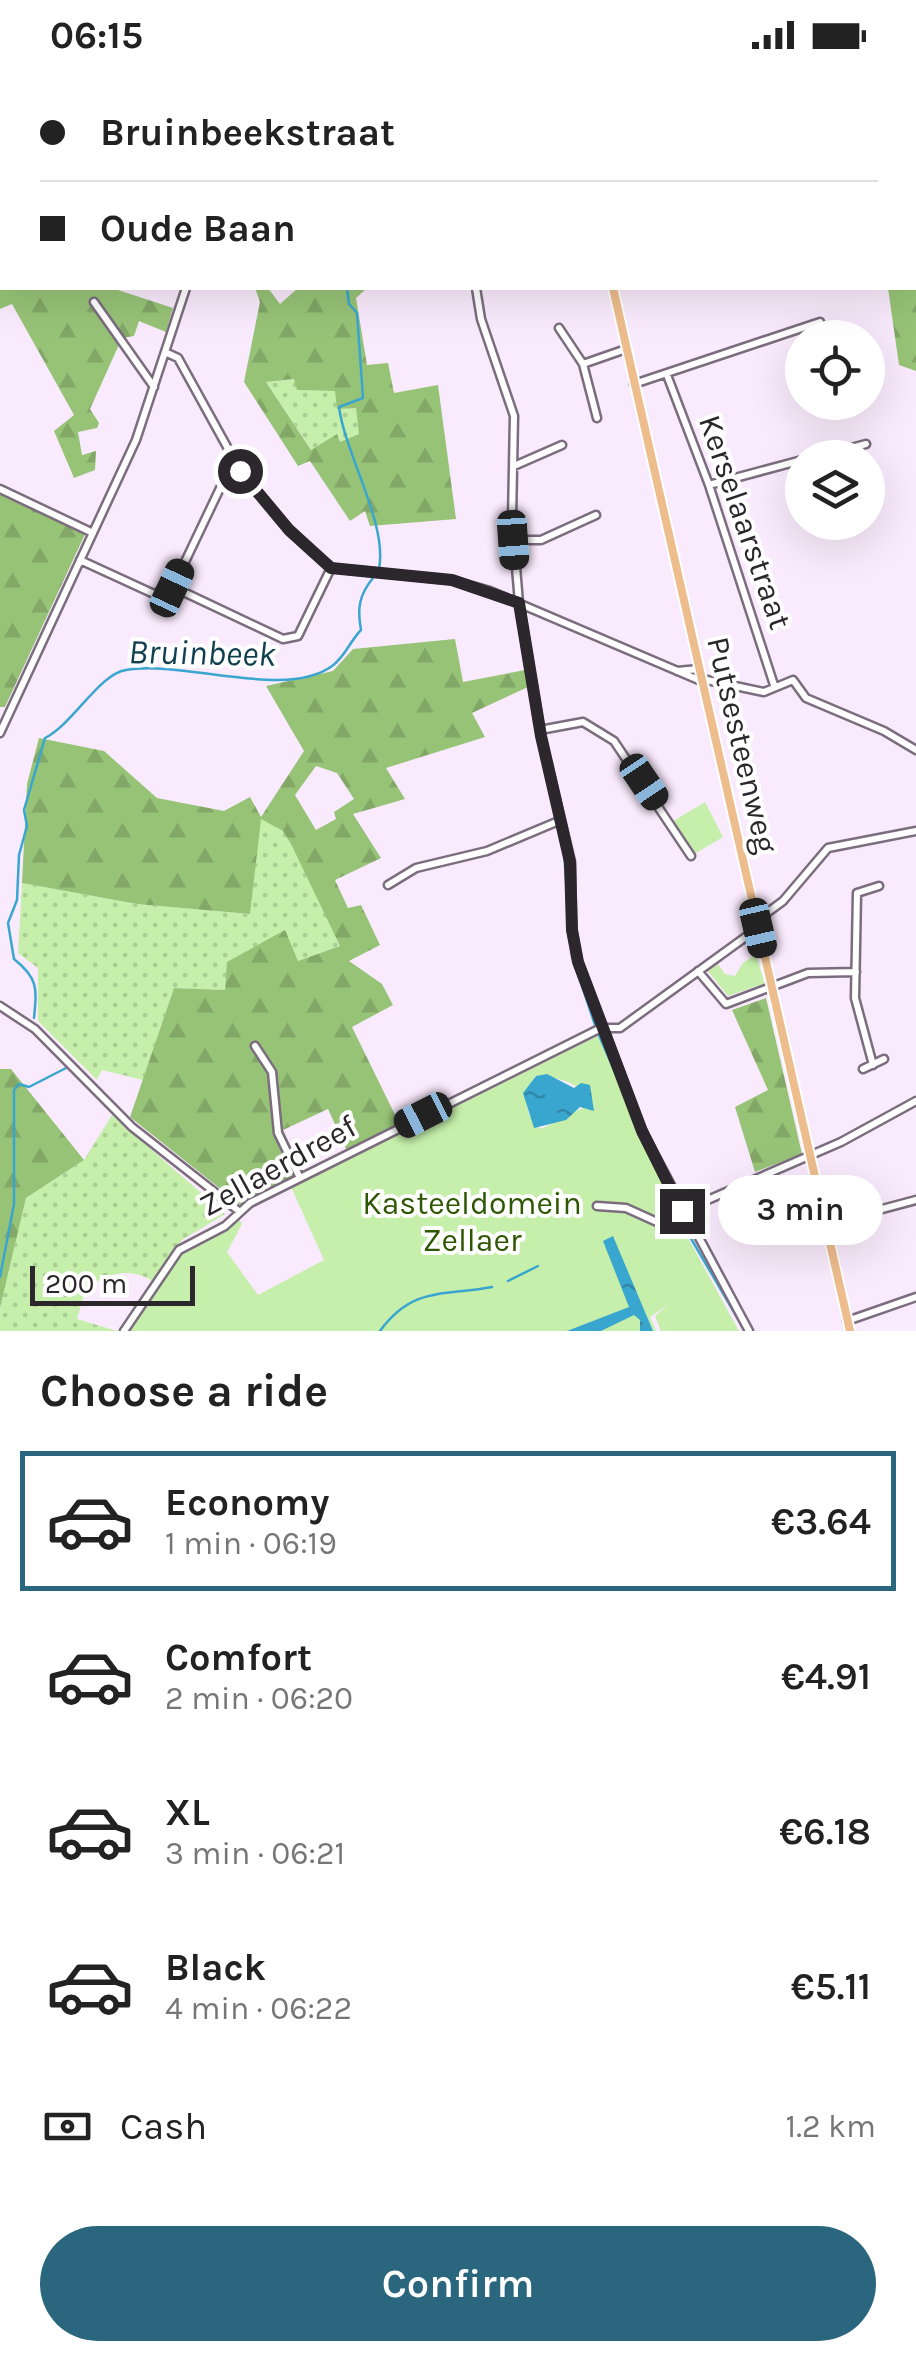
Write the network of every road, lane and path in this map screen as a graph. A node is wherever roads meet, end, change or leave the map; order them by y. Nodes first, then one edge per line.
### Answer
1 (185, 290) edge
2 (476, 290) edge
3 (612, 290) edge
4 (94, 302) dead end
5 (559, 328) dead end
6 (785, 334) edge
7 (626, 349) junction
8 (166, 352) junction
9 (583, 364) junction
10 (667, 375) junction
11 (634, 384) junction
12 (154, 387) junction
13 (597, 418) dead end
14 (562, 445) dead end
15 (233, 461) junction
16 (785, 465) edge
17 (514, 466) junction
18 (240, 471) junction
19 (709, 485) junction
20 (220, 486) junction
21 (0, 489) edge
22 (596, 515) dead end
23 (93, 533) junction
24 (513, 540) junction
25 (80, 560) junction
26 (331, 568) junction
27 (172, 588) junction
28 (519, 603) junction
29 (700, 676) junction
30 (774, 685) junction
31 (729, 686) junction
32 (704, 693) junction
33 (2, 720) edge
34 (540, 730) junction
35 (0, 732) edge
36 (916, 750) edge
37 (562, 820) junction
38 (916, 831) edge
39 (691, 856) dead end
40 (388, 884) dead end
41 (879, 886) dead end
42 (757, 924) junction
43 (698, 971) junction
44 (856, 972) junction
45 (768, 990) junction
46 (0, 1006) edge
47 (601, 1028) junction
48 (256, 1046) dead end
49 (884, 1059) dead end
50 (873, 1065) junction
51 (863, 1069) dead end
52 (916, 1101) edge
53 (810, 1156) junction
54 (300, 1178) junction
55 (916, 1200) edge
56 (597, 1206) dead end
57 (682, 1211) junction
58 (240, 1212) junction
59 (826, 1224) junction
60 (916, 1297) edge
61 (847, 1321) junction
62 (124, 1331) edge
63 (749, 1331) edge
64 (850, 1331) edge

1 - 8 street
2 - 17 street
3 - 7 main road, Putsesteenweg
4 - 12 street
5 - 9 street
6 - 10 street
7 - 9 street
7 - 11 main road, Putsesteenweg
8 - 12 street
8 - 15 street
9 - 13 street
10 - 11 street
10 - 19 street, Kerselaarstraat
11 - 29 main road, Putsesteenweg
12 - 23 street
14 - 17 street
15 - 18 street
15 - 20 street
16 - 19 street
17 - 24 street
18 - 20 street
18 - 26 street
19 - 30 street, Kerselaarstraat
20 - 27 street
21 - 23 street
22 - 24 street
23 - 25 street
24 - 28 street
25 - 27 street
25 - 33 street
26 - 27 street
26 - 28 street
28 - 29 street
28 - 34 street
29 - 31 street
29 - 32 main road, Putsesteenweg
30 - 31 street
30 - 36 street
31 - 32 street
32 - 42 main road, Putsesteenweg
33 - 35 street
34 - 37 street
34 - 39 street
37 - 40 street
37 - 47 street
38 - 42 street, Zellaerdreef
41 - 44 street
42 - 43 street, Zellaerdreef
42 - 45 main road, Putsesteenweg
43 - 45 street
43 - 47 street, Zellaerdreef
44 - 45 street
44 - 50 street
45 - 53 main road, Putsesteenweg
46 - 58 street
47 - 54 street, Zellaerdreef
47 - 57 street
48 - 54 street
49 - 50 street
50 - 51 street
52 - 53 street
53 - 57 street
53 - 59 main road, Putsesteenweg
54 - 58 street, Zellaerdreef
55 - 59 street
56 - 57 street
57 - 63 street
58 - 62 street, Zellaerdreef
59 - 61 main road, Putsesteenweg
60 - 61 street
61 - 64 main road, Putsesteenweg

